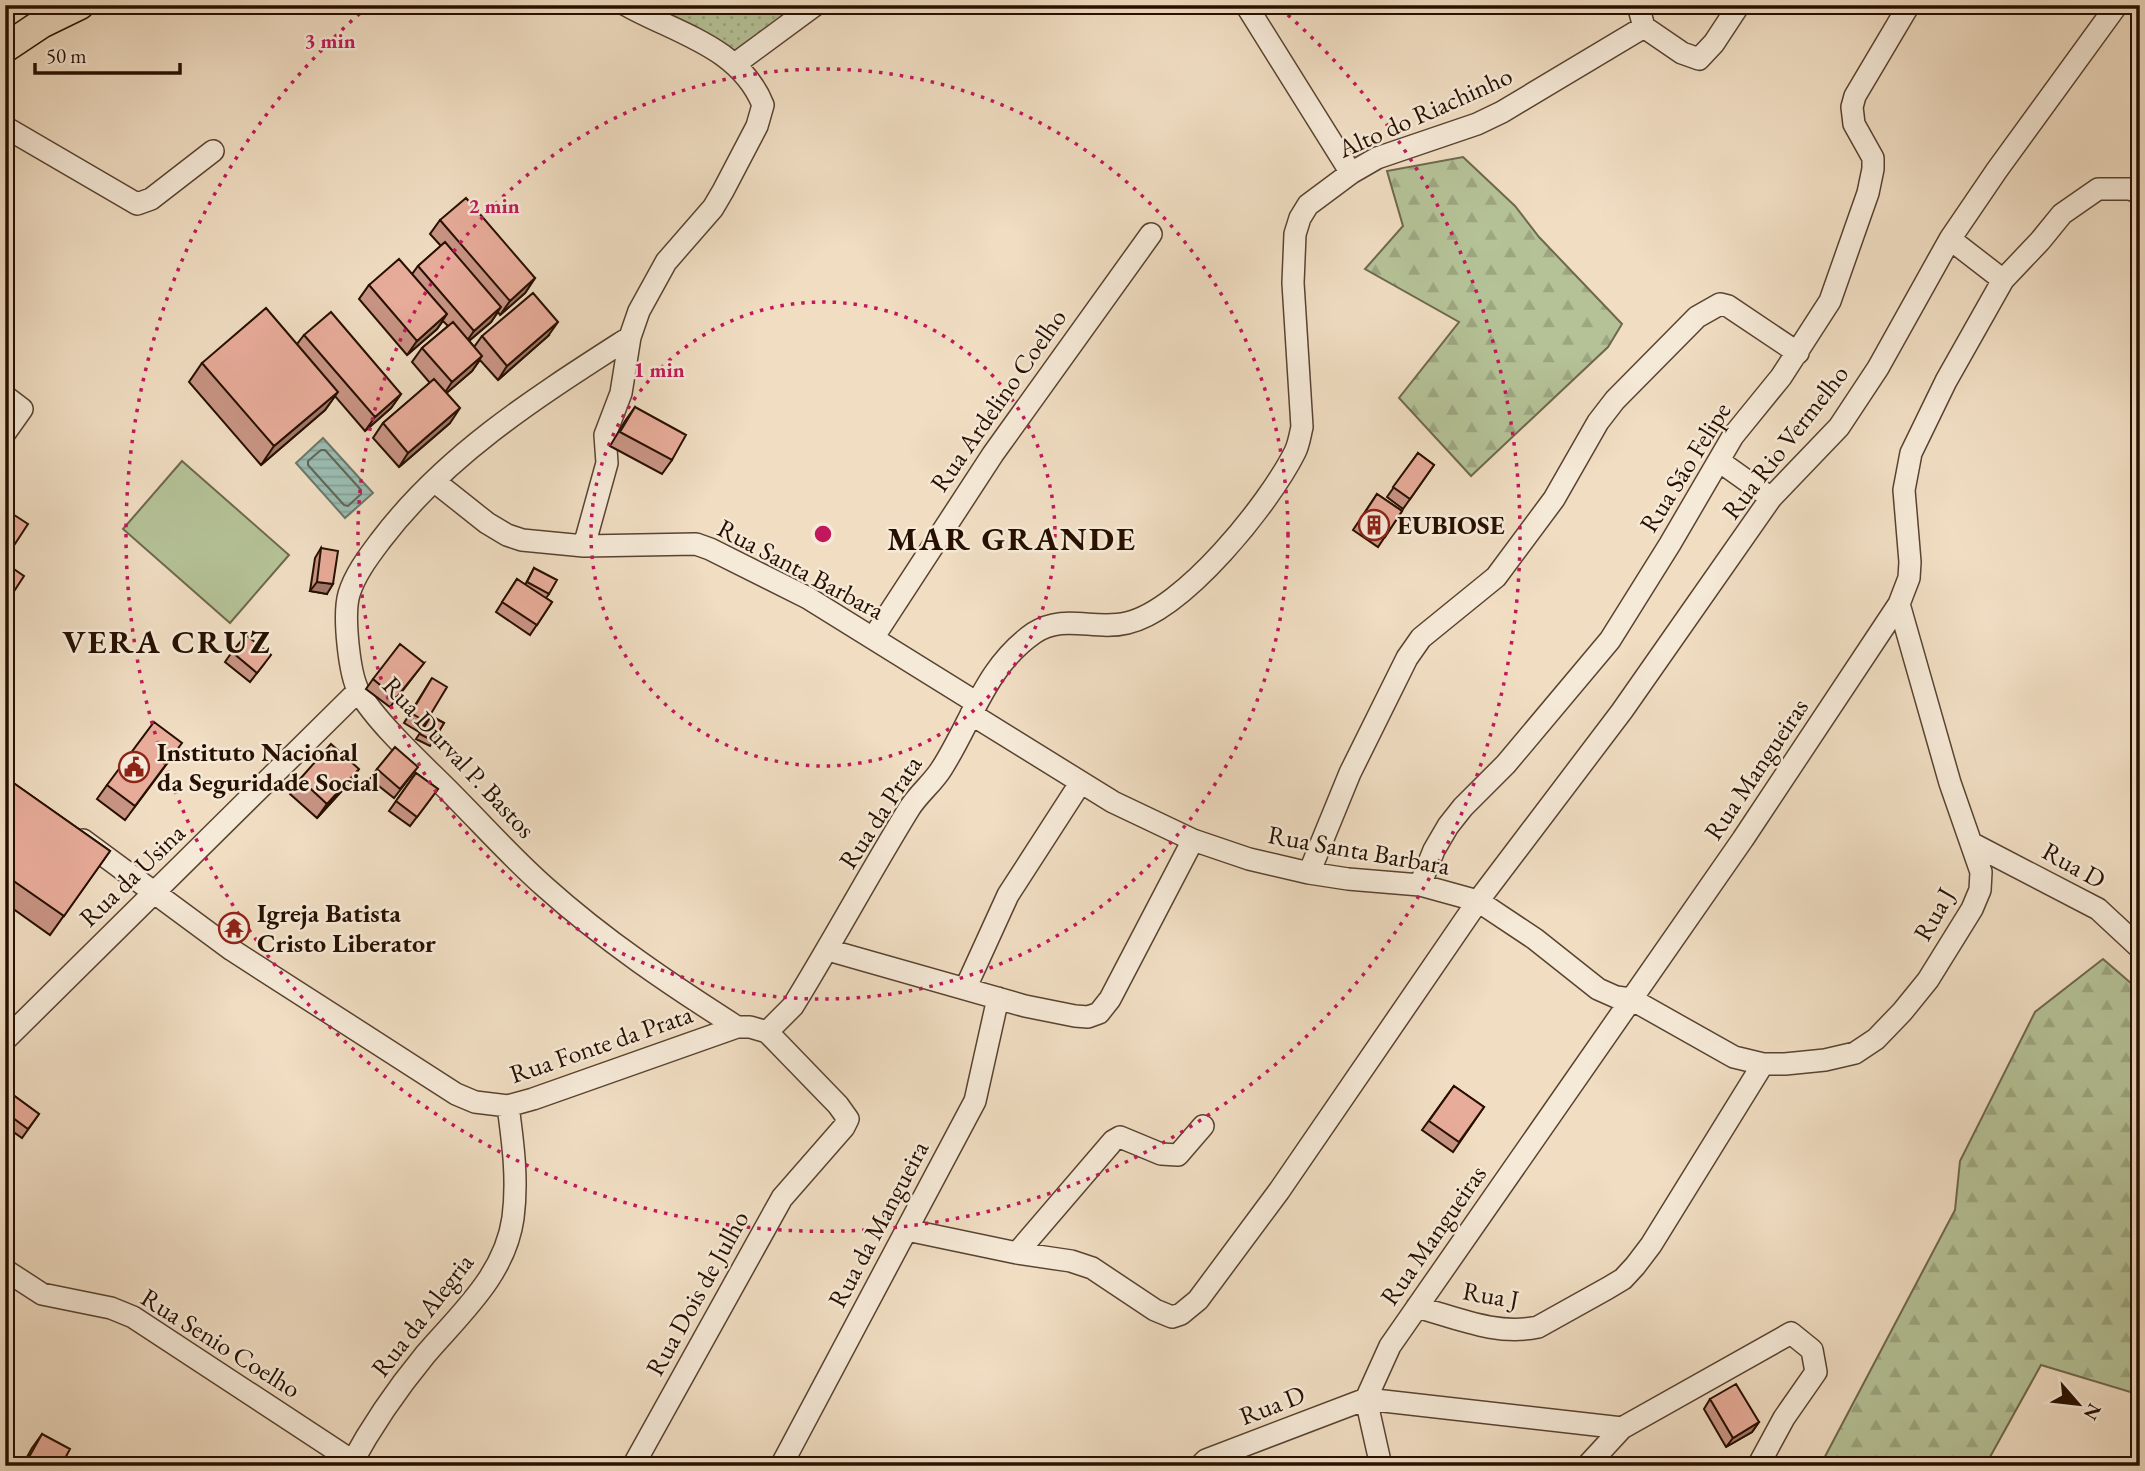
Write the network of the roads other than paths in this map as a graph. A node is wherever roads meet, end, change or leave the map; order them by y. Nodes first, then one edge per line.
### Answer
1 (626, 5) edge
2 (815, 5) edge
3 (1246, 5) edge
4 (1638, 5) edge
5 (1739, 5) edge
6 (1909, 5) edge
7 (2117, 5) edge
8 (74, 6) edge
9 (1644, 26) junction
10 (5, 48) edge
11 (735, 64) junction
12 (5, 127) edge
13 (212, 151) dead end
14 (1351, 173) junction
15 (2140, 193) edge
16 (1151, 234) dead end
17 (1950, 239) junction
18 (2003, 280) junction
19 (630, 337) junction
20 (1798, 353) junction
21 (14, 402) edge
22 (5, 433) edge
23 (1719, 461) junction
24 (433, 481) junction
25 (1771, 498) junction
26 (583, 546) junction
27 (1899, 604) junction
28 (873, 638) junction
29 (358, 691) junction
30 (974, 708) junction
31 (1081, 782) junction
32 (69, 829) edge
33 (1193, 840) junction
34 (1973, 844) junction
35 (1309, 873) junction
36 (1420, 885) junction
37 (153, 893) junction
38 (1478, 901) junction
39 (2137, 940) edge
40 (828, 950) junction
41 (966, 987) junction
42 (998, 998) junction
43 (1631, 999) junction
44 (737, 1027) junction
45 (767, 1032) junction
46 (5, 1041) edge
47 (1763, 1064) junction
48 (508, 1106) junction
49 (1203, 1126) dead end
50 (907, 1230) junction
51 (1017, 1253) junction
52 (5, 1270) edge
53 (1418, 1307) junction
54 (1366, 1399) junction
55 (1622, 1428) junction
56 (354, 1464) edge
57 (633, 1466) edge
58 (781, 1466) edge
59 (1200, 1466) edge
60 (1381, 1466) edge
61 (1587, 1466) edge
62 (1758, 1466) edge

1 - 11 street
2 - 11 street
3 - 14 street
4 - 9 street
5 - 9 street
6 - 20 street, Rua São Felipe
7 - 17 street, Rua Rio Vermelho
8 - 10 main road
9 - 14 street, Alto do Riachinho
11 - 19 street
12 - 13 street
14 - 30 street, Alto do Riachinho
15 - 18 street, Rua Mangueiras
16 - 28 street, Rua Ardelino Coelho
17 - 18 street
17 - 25 street, Rua Rio Vermelho
18 - 27 street, Rua Mangueiras
19 - 24 street, Rua Durval P. Bastos
19 - 26 street
20 - 23 street, Rua São Felipe
20 - 35 street
21 - 22 street
23 - 25 street
23 - 36 street, Rua São Felipe
24 - 26 street, Rua Santa Barbara
24 - 29 street, Rua Durval P. Bastos
25 - 38 street, Rua Rio Vermelho
26 - 28 street, Rua Santa Barbara
27 - 34 street, Rua J
27 - 43 street, Rua Mangueiras
28 - 30 street, Rua Santa Barbara
29 - 37 street, Rua da Usina
29 - 44 street, Rua Durval P. Bastos
30 - 31 street, Rua Santa Barbara
30 - 40 street, Rua da Prata
31 - 33 street, Rua Santa Barbara
31 - 41 street
32 - 37 street, Rua Fonte da Prata
33 - 35 street, Rua Santa Barbara
33 - 42 street
34 - 39 street, Rua D
34 - 47 street, Rua J
35 - 36 street, Rua Santa Barbara
36 - 38 street, Rua Santa Barbara
37 - 46 street, Rua da Usina
37 - 48 street, Rua Fonte da Prata
38 - 43 street, Rua J
38 - 51 street, Rua Rio Vermelho
40 - 41 street
40 - 45 street
41 - 42 street
42 - 50 street, Rua da Mangueira
43 - 47 street, Rua J
43 - 53 street, Rua Mangueiras
44 - 45 street, Rua Fonte da Prata
44 - 48 street, Rua Fonte da Prata
45 - 57 street, Rua Dois de Julho
47 - 53 street, Rua J
48 - 56 street, Rua da Alegria
49 - 51 street
50 - 51 street
50 - 58 street, Rua da Mangueira
52 - 56 street, Rua Senio Coelho
53 - 54 street, Rua Mangueiras
54 - 55 street
54 - 59 street, Rua D
54 - 60 street
55 - 61 street
55 - 62 street

